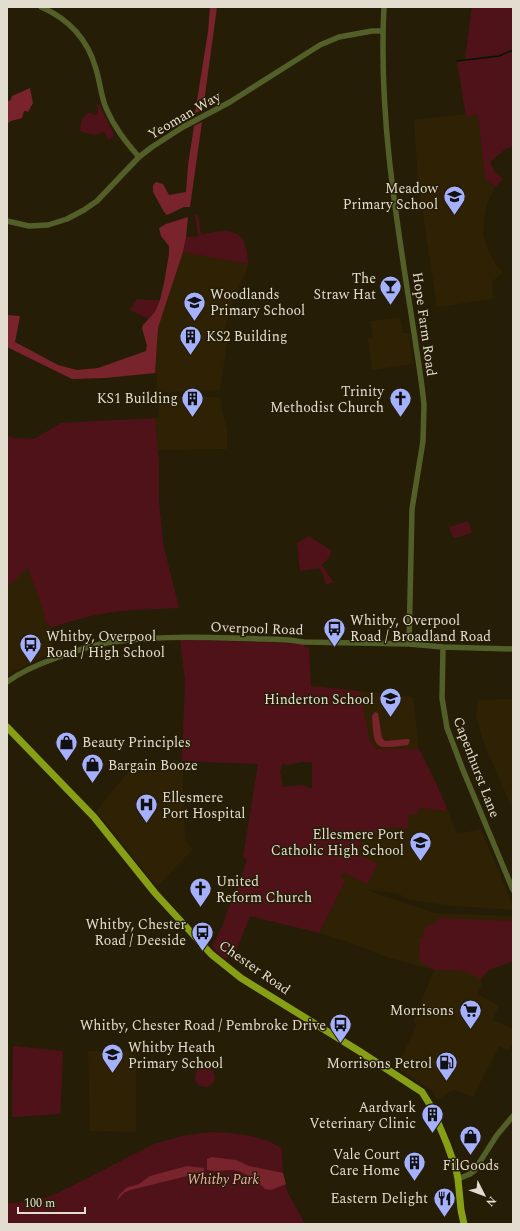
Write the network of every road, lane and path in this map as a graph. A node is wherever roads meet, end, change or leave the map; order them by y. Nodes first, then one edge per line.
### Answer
1 (41, 7) edge
2 (384, 7) edge
3 (382, 31) junction
4 (139, 156) junction
5 (7, 220) edge
6 (408, 644) junction
7 (442, 647) junction
8 (513, 649) edge
9 (7, 682) edge
10 (7, 727) edge
11 (513, 890) edge
12 (513, 1116) edge
13 (458, 1179) junction
14 (464, 1224) edge

1 - 4 street
2 - 3 street, Hope Farm Road
3 - 4 street, Yeoman Way
3 - 6 street, Hope Farm Road
4 - 5 street, Yeoman Way
6 - 7 street, Overpool Road
6 - 9 street, Overpool Road
7 - 8 street, Overpool Road
7 - 11 street, Capenhurst Lane
10 - 13 main road, Chester Road
12 - 13 street
13 - 14 main road, Chester Road

